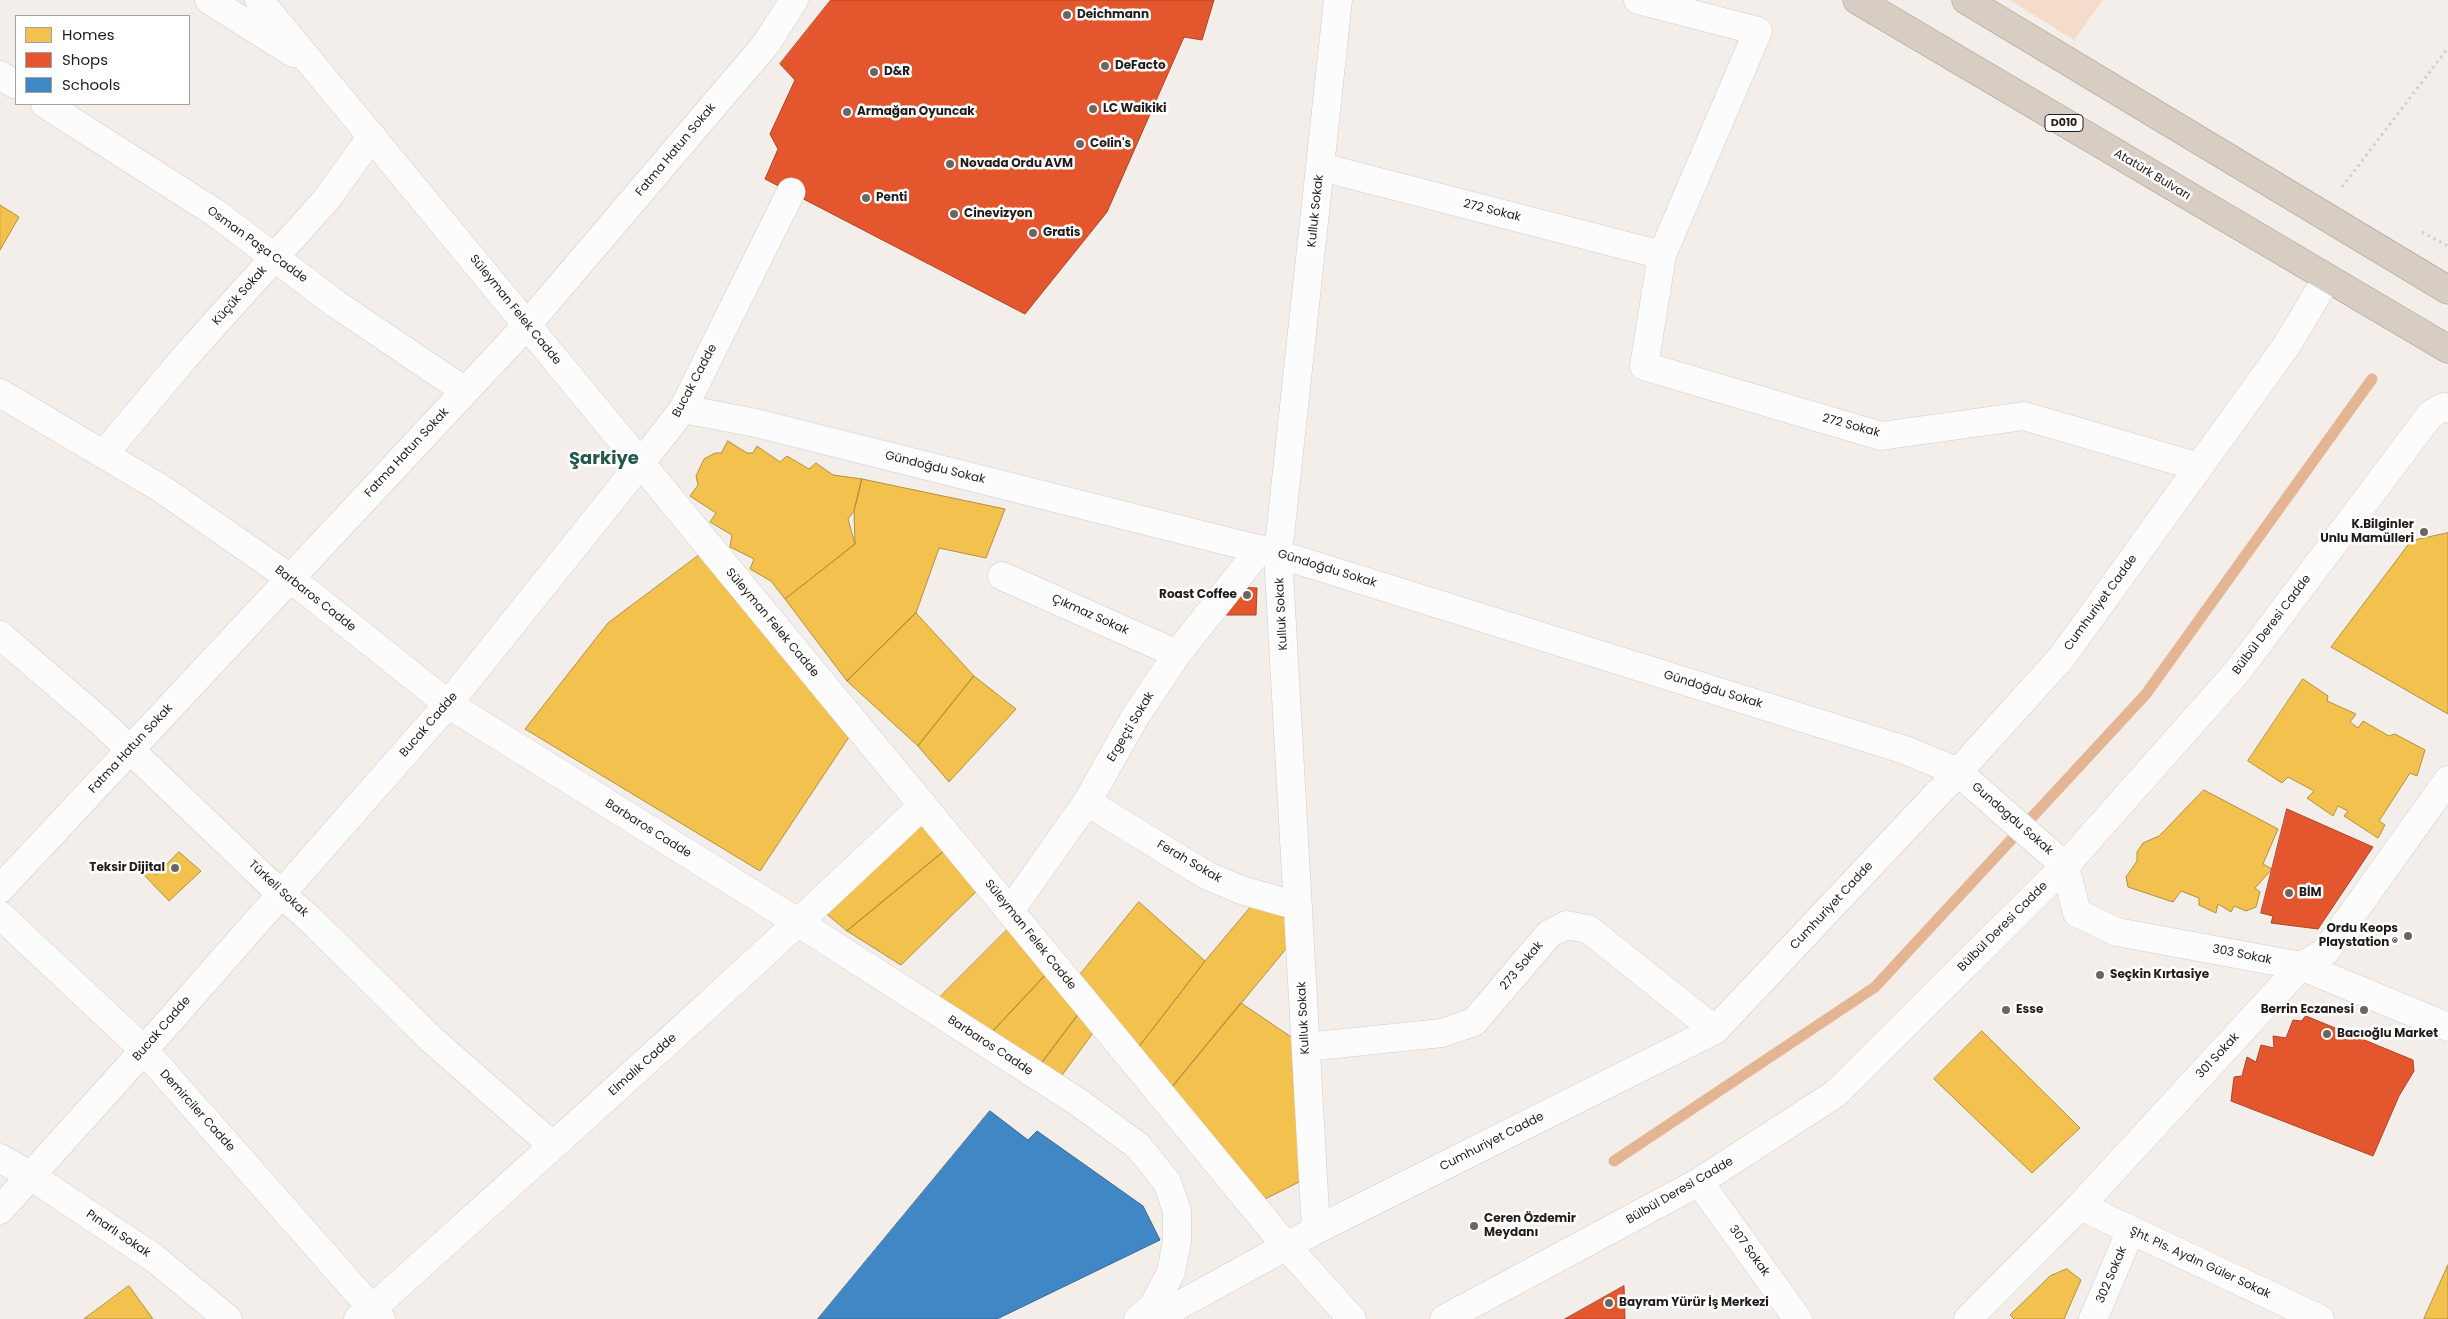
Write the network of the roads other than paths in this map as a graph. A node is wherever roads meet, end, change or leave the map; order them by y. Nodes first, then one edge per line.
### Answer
1 (209, 0) edge
2 (259, 0) edge
3 (794, 0) edge
4 (1338, 0) edge
5 (1638, 0) edge
6 (1857, 0) edge
7 (1966, 0) edge
8 (313, 66) junction
9 (0, 75) edge
10 (15, 84) edge
11 (47, 105) edge
12 (372, 136) junction
13 (1321, 167) junction
14 (791, 192) dead end
15 (1662, 255) junction
16 (276, 257) junction
17 (2327, 278) junction
18 (2448, 290) edge
19 (527, 325) junction
20 (2448, 349) edge
21 (465, 390) junction
22 (0, 393) edge
23 (2448, 408) edge
24 (683, 409) junction
25 (104, 454) junction
26 (641, 464) junction
27 (2199, 467) junction
28 (1269, 551) junction
29 (1002, 576) dead end
30 (290, 578) junction
31 (0, 635) edge
32 (1177, 654) junction
33 (448, 704) junction
34 (130, 750) junction
35 (1958, 772) junction
36 (2448, 780) edge
37 (1087, 802) junction
38 (923, 805) junction
39 (2065, 866) junction
40 (0, 889) edge
41 (281, 894) junction
42 (1298, 906) junction
43 (1010, 911) junction
44 (0, 915) edge
45 (799, 923) junction
46 (2301, 966) junction
47 (2448, 1028) edge
48 (1715, 1030) junction
49 (1306, 1047) junction
50 (144, 1050) junction
51 (553, 1146) junction
52 (0, 1158) edge
53 (31, 1176) junction
54 (1699, 1182) junction
55 (2080, 1206) junction
56 (0, 1210) edge
57 (1316, 1230) junction
58 (2131, 1230) junction
59 (1286, 1246) junction
60 (371, 1315) edge
61 (228, 1319) edge
62 (1138, 1319) edge
63 (1154, 1319) edge
64 (1352, 1319) edge
65 (1444, 1319) edge
66 (1798, 1319) edge
67 (1968, 1319) edge
68 (2093, 1319) edge
69 (2320, 1319) edge

1 - 8 street
2 - 8 street, Süleyman Felek Cadde
3 - 19 street, Fatma Hatun Sokak
4 - 13 street, Kulluk Sokak
5 - 15 street, 272 Sokak
6 - 17 highway, Atatürk Bulvarı / D010
7 - 18 highway
8 - 12 street, Süleyman Felek Cadde
9 - 10 street
11 - 16 street, Osman Paşa Cadde
12 - 16 street, Küçük Sokak
12 - 19 street, Süleyman Felek Cadde
13 - 15 street, 272 Sokak
13 - 28 street, Kulluk Sokak
14 - 24 street, Bucak Cadde
15 - 27 street, 272 Sokak
16 - 21 street, Osman Paşa Cadde
16 - 25 street, Küçük Sokak
17 - 20 highway, Atatürk Bulvarı / D010
17 - 27 street, Cumhuriyet Cadde
19 - 21 street, Fatma Hatun Sokak
19 - 26 street, Süleyman Felek Cadde
21 - 30 street, Fatma Hatun Sokak
22 - 25 street, Barbaros Cadde
23 - 39 street, Bülbül Deresi Cadde
24 - 26 street, Bucak Cadde
24 - 28 street, Gündoğdu Sokak
25 - 30 street, Barbaros Cadde
26 - 33 street, Bucak Cadde
26 - 38 street, Süleyman Felek Cadde
27 - 35 street, Cumhuriyet Cadde
28 - 32 street, Ergeçti Sokak
28 - 35 street, Gündoğdu Sokak
28 - 42 street, Kulluk Sokak
29 - 32 street, Çıkmaz Sokak
30 - 33 street, Barbaros Cadde
30 - 34 street, Fatma Hatun Sokak
31 - 34 street, Türkeli Sokak
32 - 37 street, Ergeçti Sokak
33 - 41 street, Bucak Cadde
33 - 45 street, Barbaros Cadde
34 - 40 street, Fatma Hatun Sokak
34 - 41 street, Türkeli Sokak
35 - 39 street, Gundogdu Sokak
35 - 48 street, Cumhuriyet Cadde
36 - 46 street, 301 Sokak
37 - 42 street, Ferah Sokak
37 - 43 street, Ergeçti Sokak
38 - 43 street, Süleyman Felek Cadde
38 - 45 street, Elmalık Cadde
39 - 46 street, 303 Sokak
39 - 54 street, Bülbül Deresi Cadde
41 - 50 street, Bucak Cadde
41 - 51 street, Türkeli Sokak
42 - 49 street, Kulluk Sokak
43 - 59 street, Süleyman Felek Cadde
44 - 50 street, Demirciler Cadde
45 - 51 street, Elmalık Cadde
45 - 62 street, Barbaros Cadde
46 - 47 street, 303 Sokak
46 - 55 street, 301 Sokak
48 - 49 street, 273 Sokak
48 - 57 street, Cumhuriyet Cadde
49 - 57 street, Kulluk Sokak
50 - 53 street, Bucak Cadde
50 - 60 street, Demirciler Cadde
51 - 60 street, Elmalık Cadde
52 - 53 street, Pınarlı Sokak
53 - 56 street, Bucak Cadde
53 - 61 street, Pınarlı Sokak
54 - 65 street, Bülbül Deresi Cadde
54 - 66 street, 307 Sokak
55 - 58 street, Şht. Pls. Aydın Güler Sokak
55 - 67 street, 301 Sokak
57 - 59 street, Cumhuriyet Cadde
58 - 68 street, 302 Sokak
58 - 69 street, Şht. Pls. Aydın Güler Sokak
59 - 63 street, Cumhuriyet Cadde
59 - 64 street, Süleyman Felek Cadde

